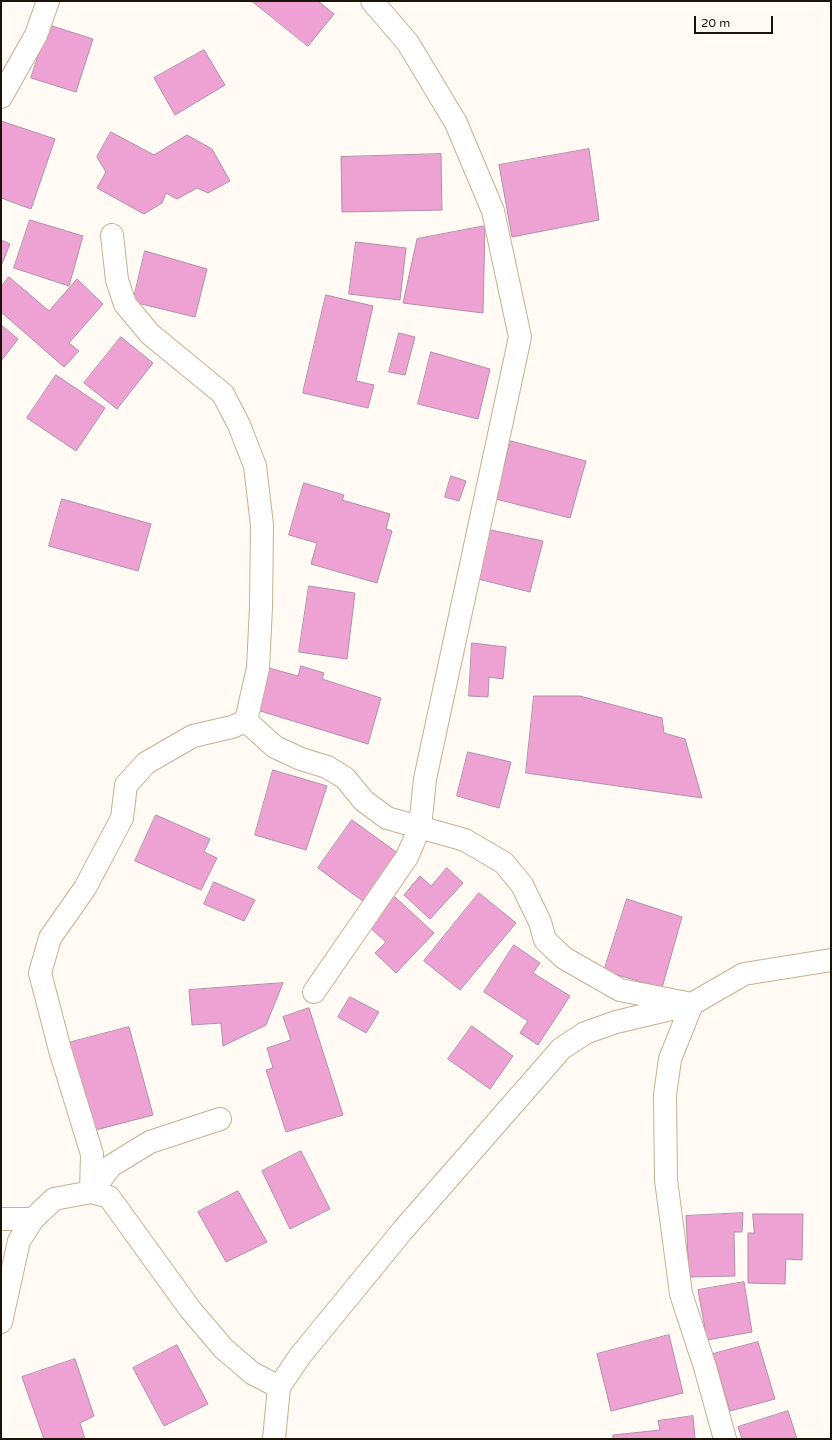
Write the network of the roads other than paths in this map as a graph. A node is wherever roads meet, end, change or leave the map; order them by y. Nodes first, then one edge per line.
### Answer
1 (48, 1) edge
2 (372, 1) edge
3 (1, 97) edge
4 (112, 235) dead end
5 (246, 721) junction
6 (420, 827) junction
7 (831, 960) edge
8 (314, 992) dead end
9 (692, 1004) junction
10 (220, 1119) dead end
11 (91, 1192) junction
12 (1, 1219) edge
13 (33, 1219) junction
14 (1, 1322) edge
15 (279, 1387) junction
16 (274, 1439) edge
17 (725, 1439) edge

1 - 3 street
2 - 6 street
4 - 5 street
5 - 6 street
5 - 11 street
6 - 8 street
6 - 9 street
7 - 9 street
9 - 15 street
9 - 17 street
10 - 11 street
11 - 13 street
11 - 15 street
12 - 13 street
13 - 14 street
15 - 16 street

